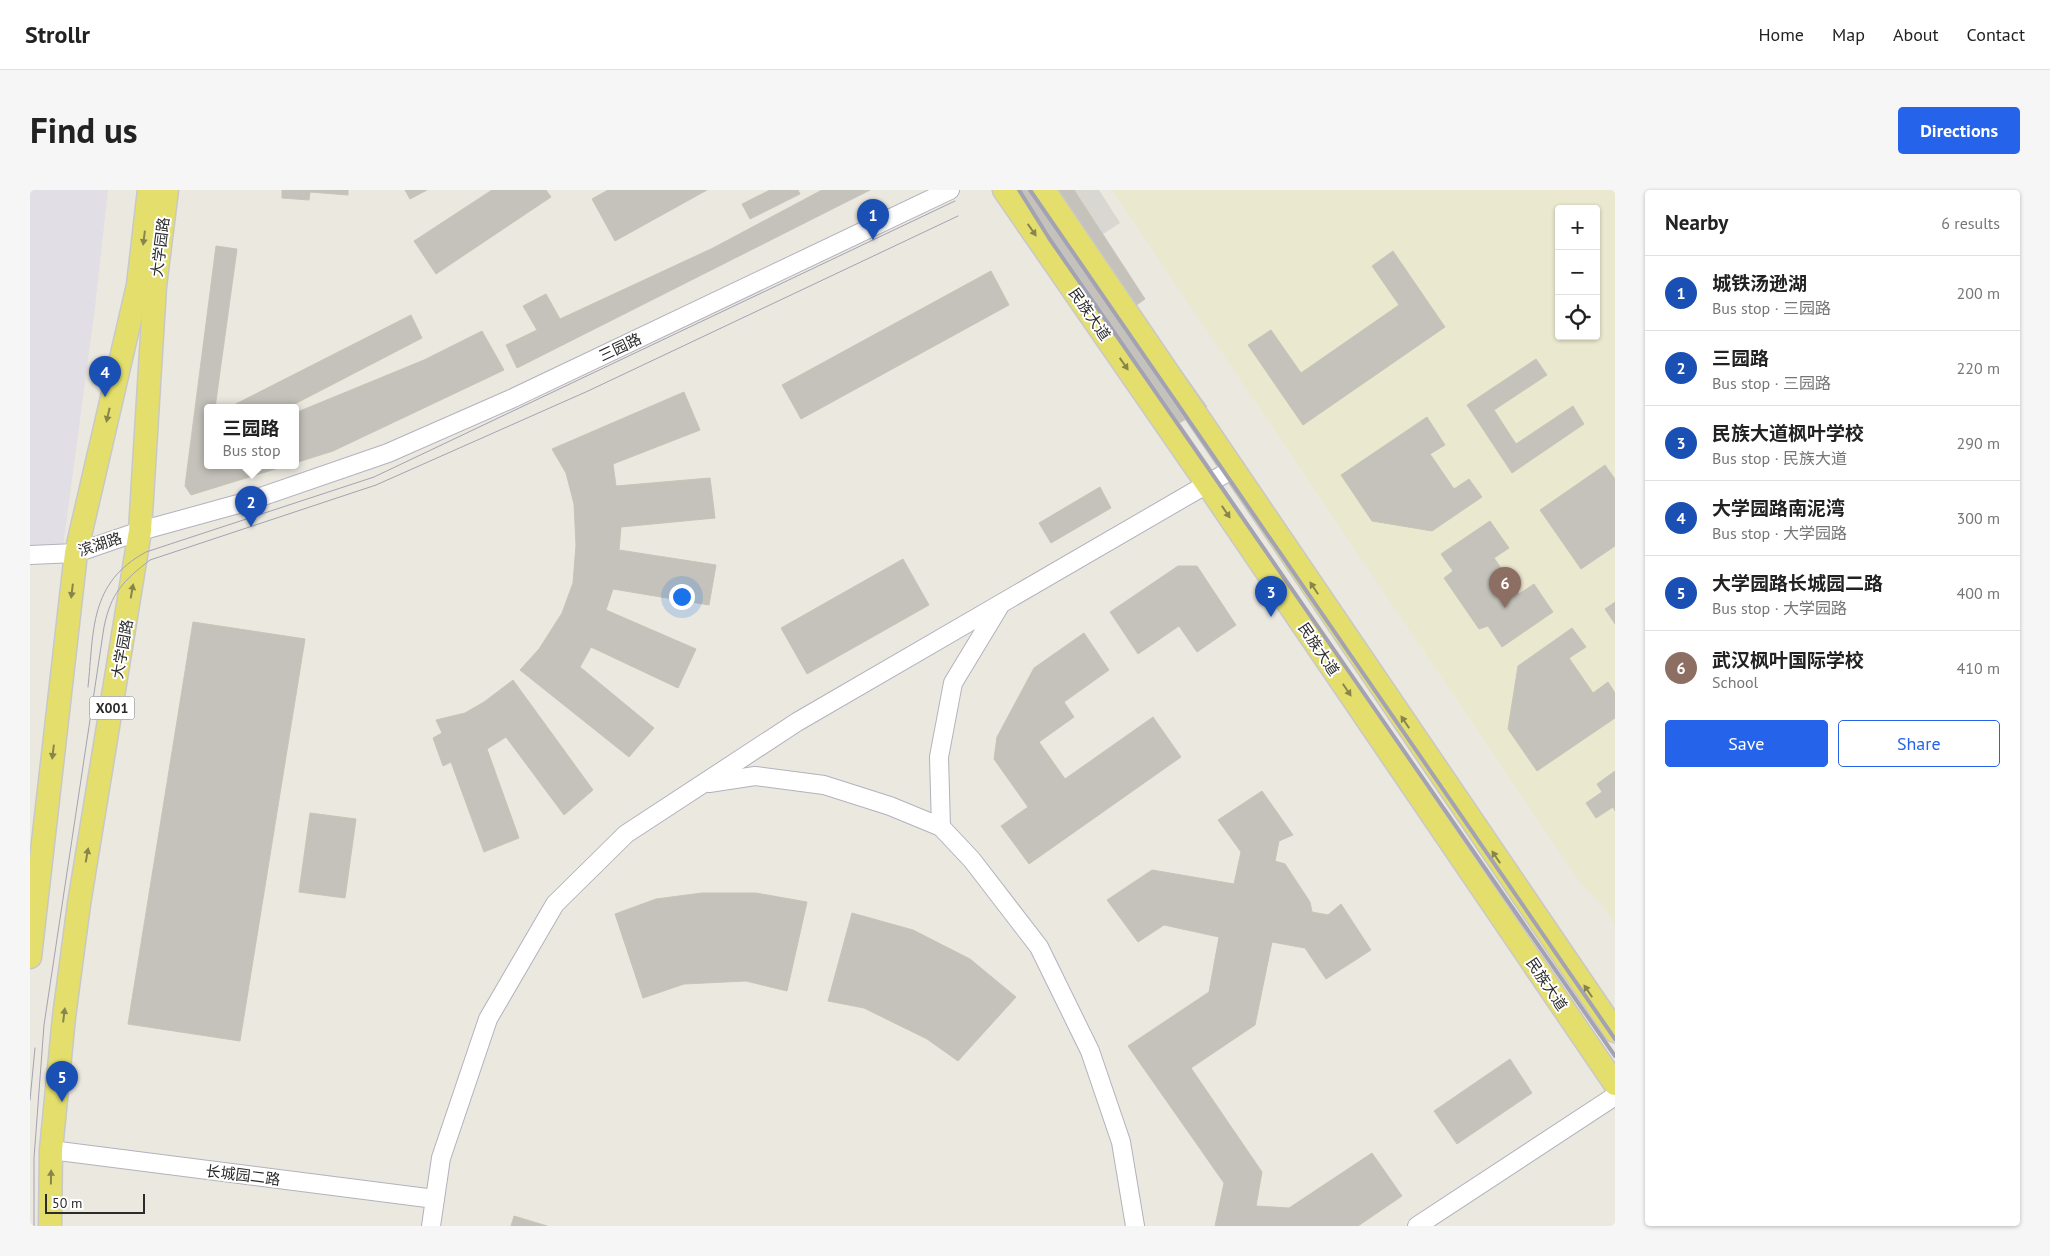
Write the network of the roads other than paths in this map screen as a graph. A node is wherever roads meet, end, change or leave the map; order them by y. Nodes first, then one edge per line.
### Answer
1 (149, 190) edge
2 (167, 190) edge
3 (950, 190) edge
4 (1004, 190) edge
5 (1044, 190) edge
6 (1233, 469) junction
7 (1207, 484) junction
8 (140, 530) junction
9 (76, 553) junction
10 (30, 555) edge
11 (1000, 604) junction
12 (703, 783) junction
13 (941, 827) junction
14 (30, 957) edge
15 (1615, 1032) edge
16 (1615, 1084) edge
17 (1615, 1096) edge
18 (51, 1150) junction
19 (435, 1199) junction
20 (50, 1226) edge
21 (431, 1226) edge
22 (1135, 1226) edge
23 (1417, 1226) edge

1 -> 9 main road, 大学园路
2 - 8 main road, 大学园路 / X001
3 - 8 street, 三园路
4 -> 7 main road, 民族大道
5 - 6 main road, 民族大道
6 - 7 street
15 -> 6 main road, 民族大道
7 - 11 street
7 -> 16 main road, 民族大道
8 - 9 street, 滨湖路
18 -> 8 main road, 大学园路 / X001
9 - 10 street, 滨湖路
9 -> 14 main road, 大学园路
11 - 12 street
11 - 13 street
12 - 13 street
12 - 19 street
13 - 22 street
17 - 23 street
18 - 19 street, 长城园二路
20 -> 18 main road, 大学园路 / X001
19 - 21 street

